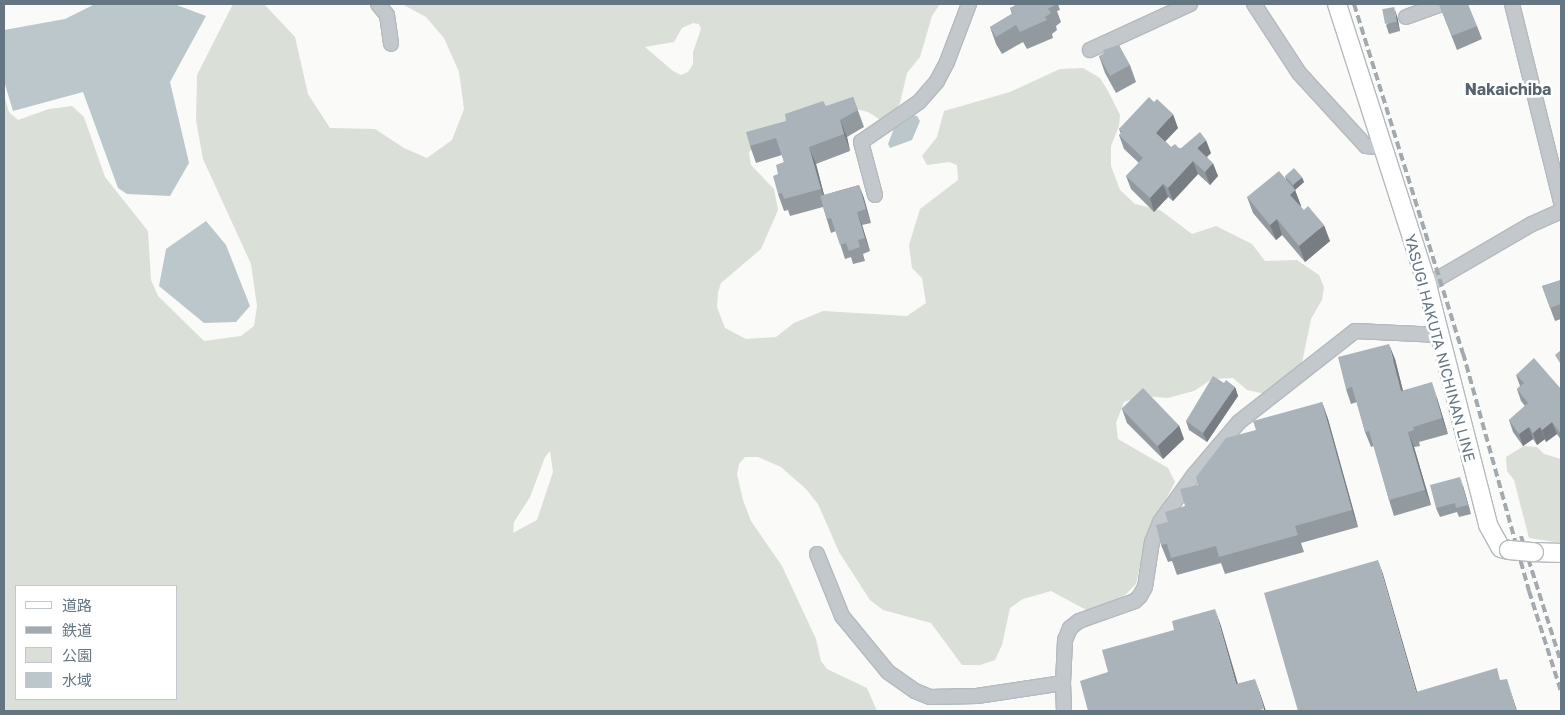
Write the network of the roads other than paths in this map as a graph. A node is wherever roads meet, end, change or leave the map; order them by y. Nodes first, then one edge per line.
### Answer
1 (378, 4) edge
2 (969, 4) edge
3 (1190, 4) edge
4 (1254, 4) edge
5 (1338, 4) edge
6 (1441, 4) edge
7 (1512, 4) edge
8 (1422, 7) edge
9 (1406, 17) dead end
10 (392, 44) dead end
11 (1090, 50) dead end
12 (1384, 148) junction
13 (875, 196) dead end
14 (1561, 202) edge
15 (1561, 211) edge
16 (1427, 285) junction
17 (1440, 335) junction
18 (1561, 553) edge
19 (817, 554) dead end
20 (1063, 683) junction
21 (1064, 711) edge

1 - 10 street
2 - 13 street
3 - 11 street
4 - 12 street
5 - 12 main road, YASUGI HAKUTA NICHINAN LINE
6 - 8 street
7 - 14 street
8 - 9 street
12 - 16 main road, YASUGI HAKUTA NICHINAN LINE
15 - 16 street
16 - 17 main road, YASUGI HAKUTA NICHINAN LINE
17 - 18 main road, YASUGI HAKUTA NICHINAN LINE, bridge
17 - 20 street
19 - 20 street
20 - 21 street

